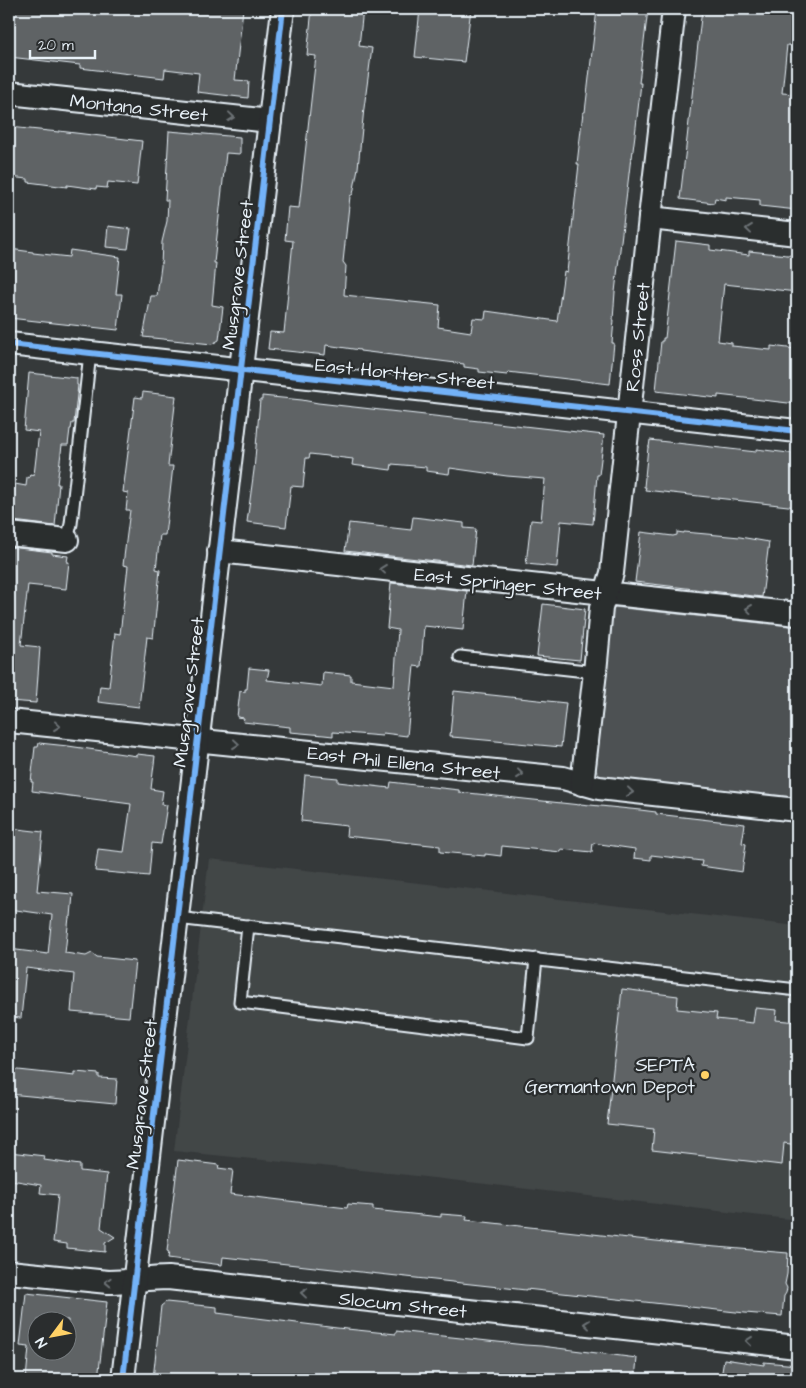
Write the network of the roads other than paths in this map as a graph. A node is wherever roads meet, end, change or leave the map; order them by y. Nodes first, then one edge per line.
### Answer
1 (283, 9) edge
2 (674, 9) edge
3 (9, 93) edge
4 (270, 121) junction
5 (650, 218) junction
6 (797, 234) edge
7 (9, 344) edge
8 (90, 353) junction
9 (240, 370) junction
10 (629, 412) junction
11 (797, 431) edge
12 (9, 534) edge
13 (67, 540) joint
14 (219, 551) junction
15 (605, 594) junction
16 (797, 614) edge
17 (460, 657) dead end
18 (595, 672) junction
19 (9, 721) edge
20 (197, 740) junction
21 (582, 784) junction
22 (797, 810) edge
23 (177, 918) junction
24 (248, 926) junction
25 (536, 959) junction
26 (797, 990) edge
27 (9, 1272) edge
28 (134, 1280) junction
29 (797, 1347) edge
30 (123, 1379) edge

1 - 4 street, Musgrave Street
2 - 5 street, Ross Street
3 -> 4 street, Montana Street
4 - 9 street, Musgrave Street
6 -> 5 street
5 - 10 street, Ross Street
7 - 8 street, East Hortter Street
8 - 9 street, East Hortter Street
8 - 13 lane
9 - 10 street, East Hortter Street
9 - 14 street, Musgrave Street
10 - 11 street, East Hortter Street
10 - 15 street, Ross Street
12 - 13 street
15 -> 14 street, East Springer Street
14 - 20 street, Musgrave Street
16 -> 15 street, East Springer Street
15 - 18 street, Ross Street
17 - 18 lane
18 - 21 street, Ross Street
19 -> 20 street, East Phil Ellena Street
20 -> 21 street, East Phil Ellena Street
20 - 23 street, Musgrave Street
21 -> 22 street, East Phil Ellena Street
23 - 24 lane
23 - 28 street, Musgrave Street
24 - 25 lane
24 - 25 lane
25 - 26 lane
28 -> 27 street, Slocum Street
29 -> 28 street, Slocum Street
28 - 30 street, Musgrave Street

